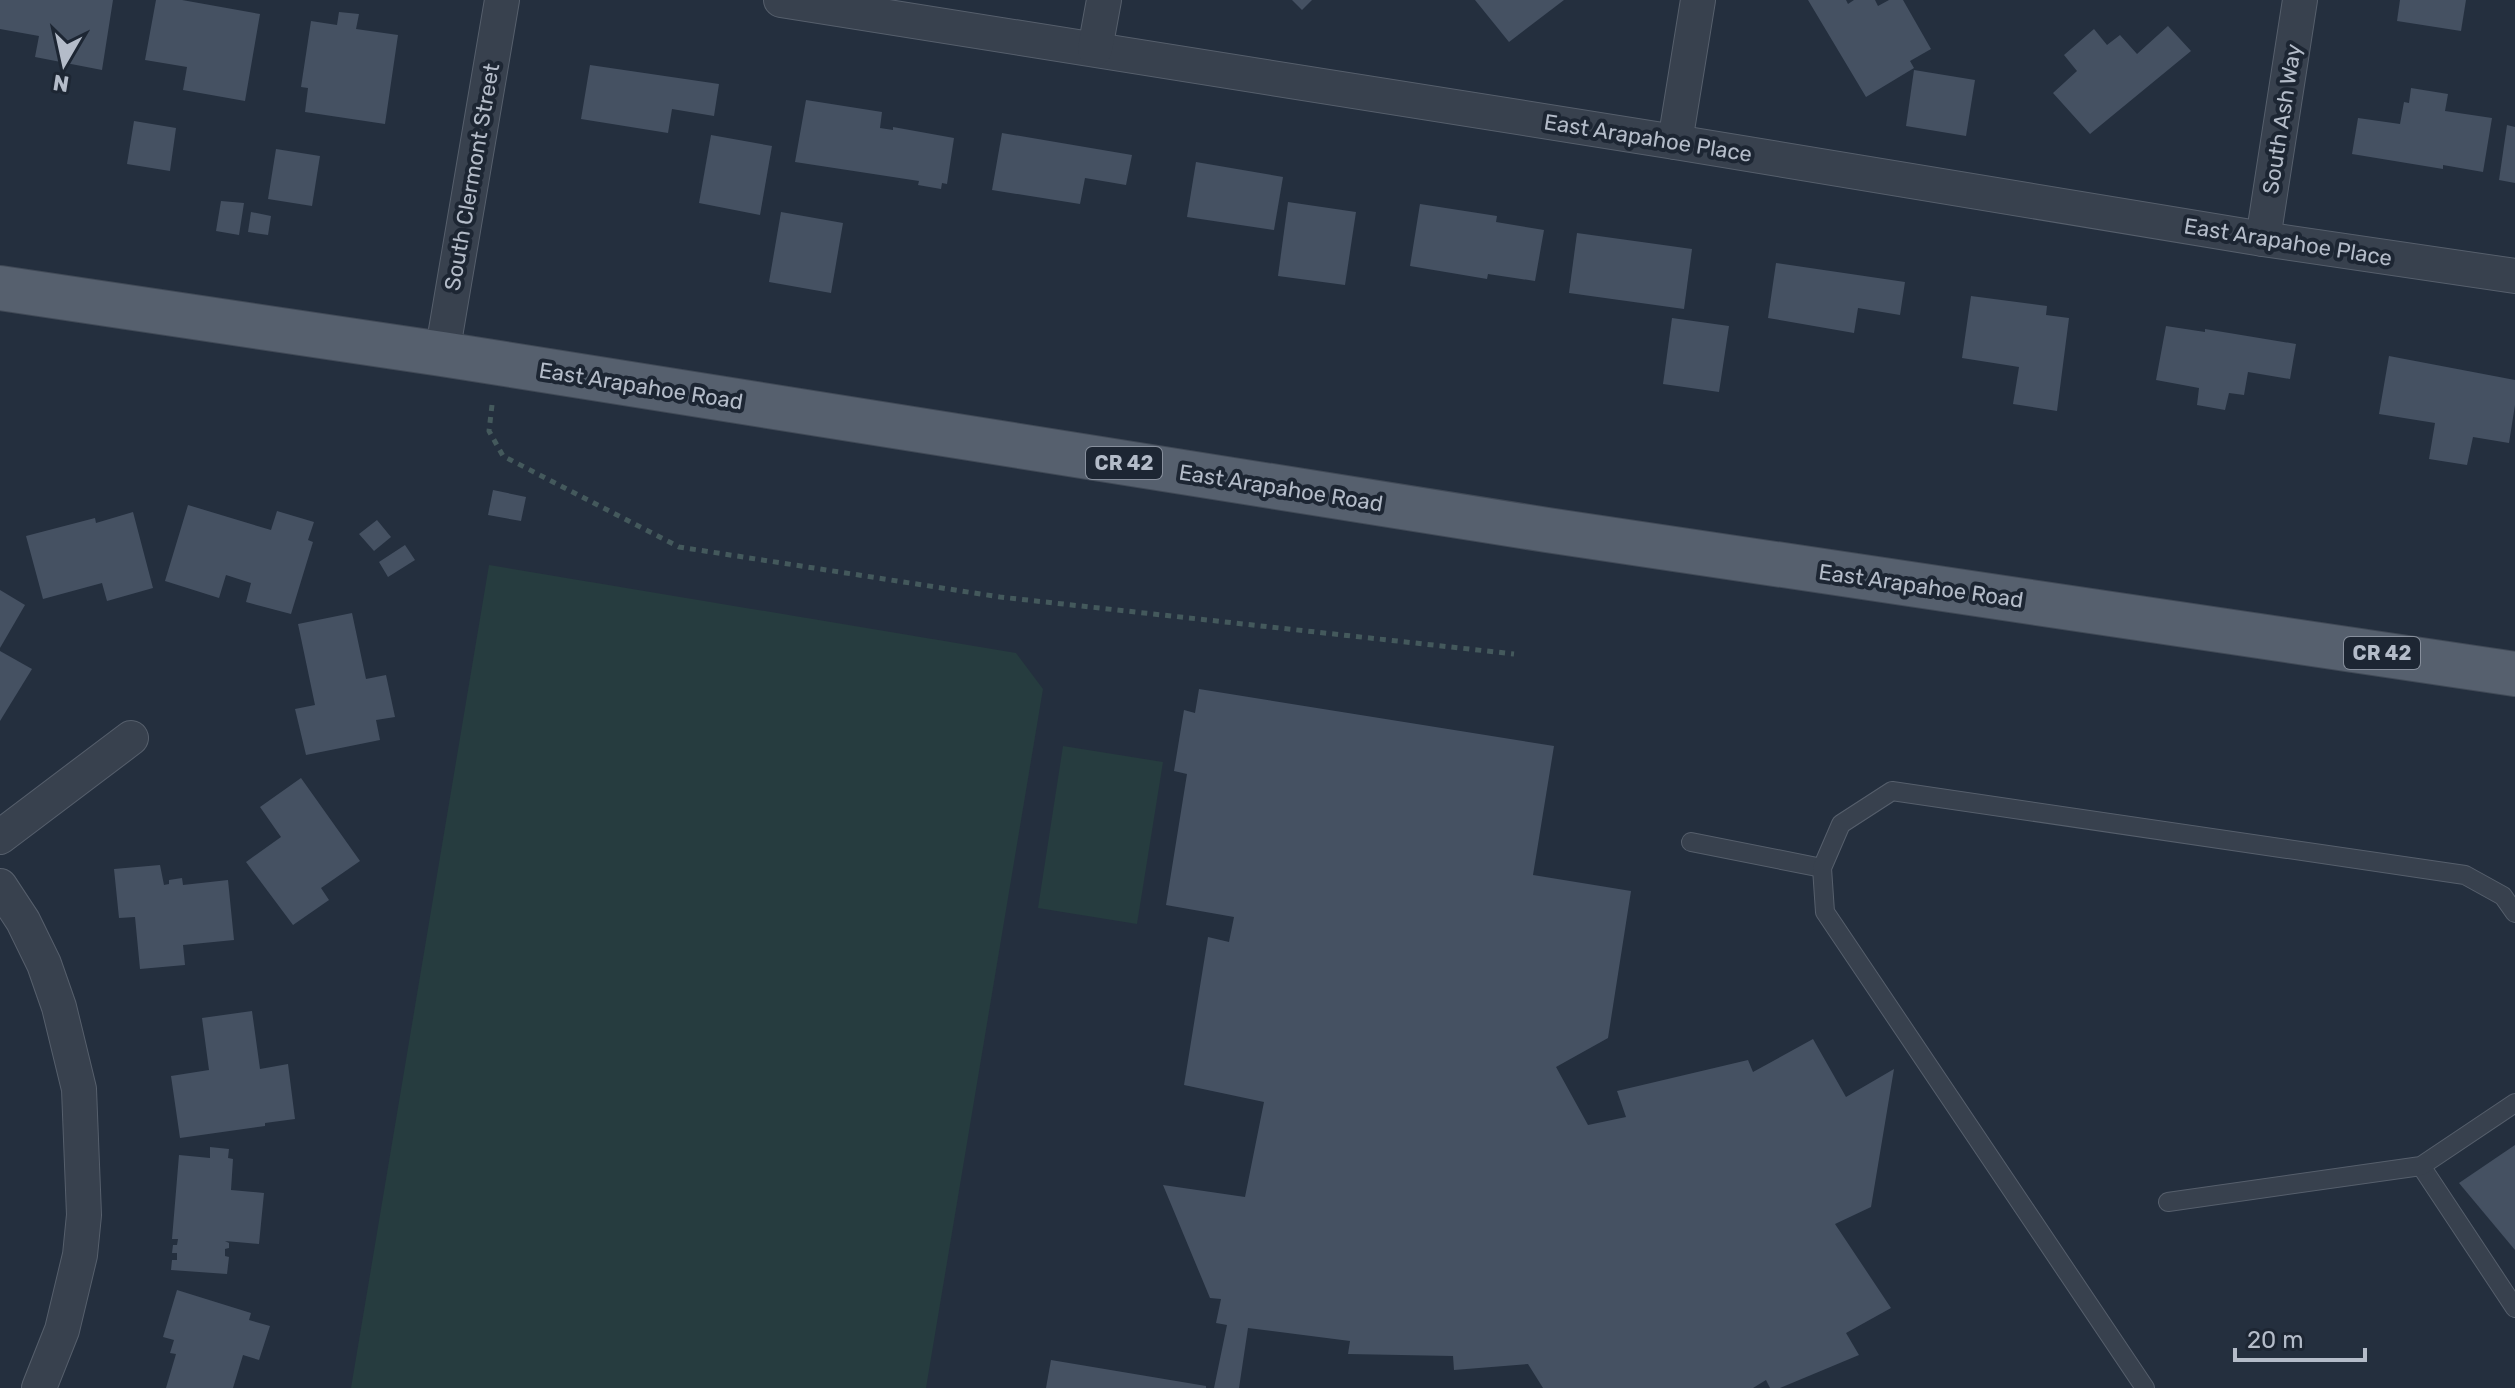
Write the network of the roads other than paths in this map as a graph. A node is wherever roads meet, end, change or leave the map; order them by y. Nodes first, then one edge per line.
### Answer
1 (502, 0) edge
2 (781, 0) edge
3 (1104, 0) edge
4 (1698, 0) edge
5 (2300, 0) edge
6 (1095, 49) junction
7 (1675, 142) junction
8 (2263, 239) junction
9 (2515, 276) edge
10 (0, 288) edge
11 (442, 354) junction
12 (2515, 674) edge
13 (131, 738) dead end
14 (0, 837) edge
15 (1691, 842) dead end
16 (1822, 868) junction
17 (0, 886) edge
18 (2515, 913) edge
19 (2515, 1103) edge
20 (2421, 1166) junction
21 (2168, 1202) dead end
22 (2515, 1308) edge
23 (39, 1388) edge
24 (2145, 1388) edge

1 - 11 street, South Clermont Street
2 - 6 street, East Arapahoe Place
3 - 6 street
4 - 7 street
5 - 8 street, South Ash Way
6 - 7 street, East Arapahoe Place
7 - 8 street, East Arapahoe Place
8 - 9 street, East Arapahoe Place
10 - 11 main road, East Arapahoe Road / CR 42
11 - 12 main road, East Arapahoe Road / CR 42
13 - 14 street
15 - 16 lane
16 - 18 lane
16 - 24 lane
17 - 23 street
19 - 20 lane
20 - 21 lane
20 - 22 lane

